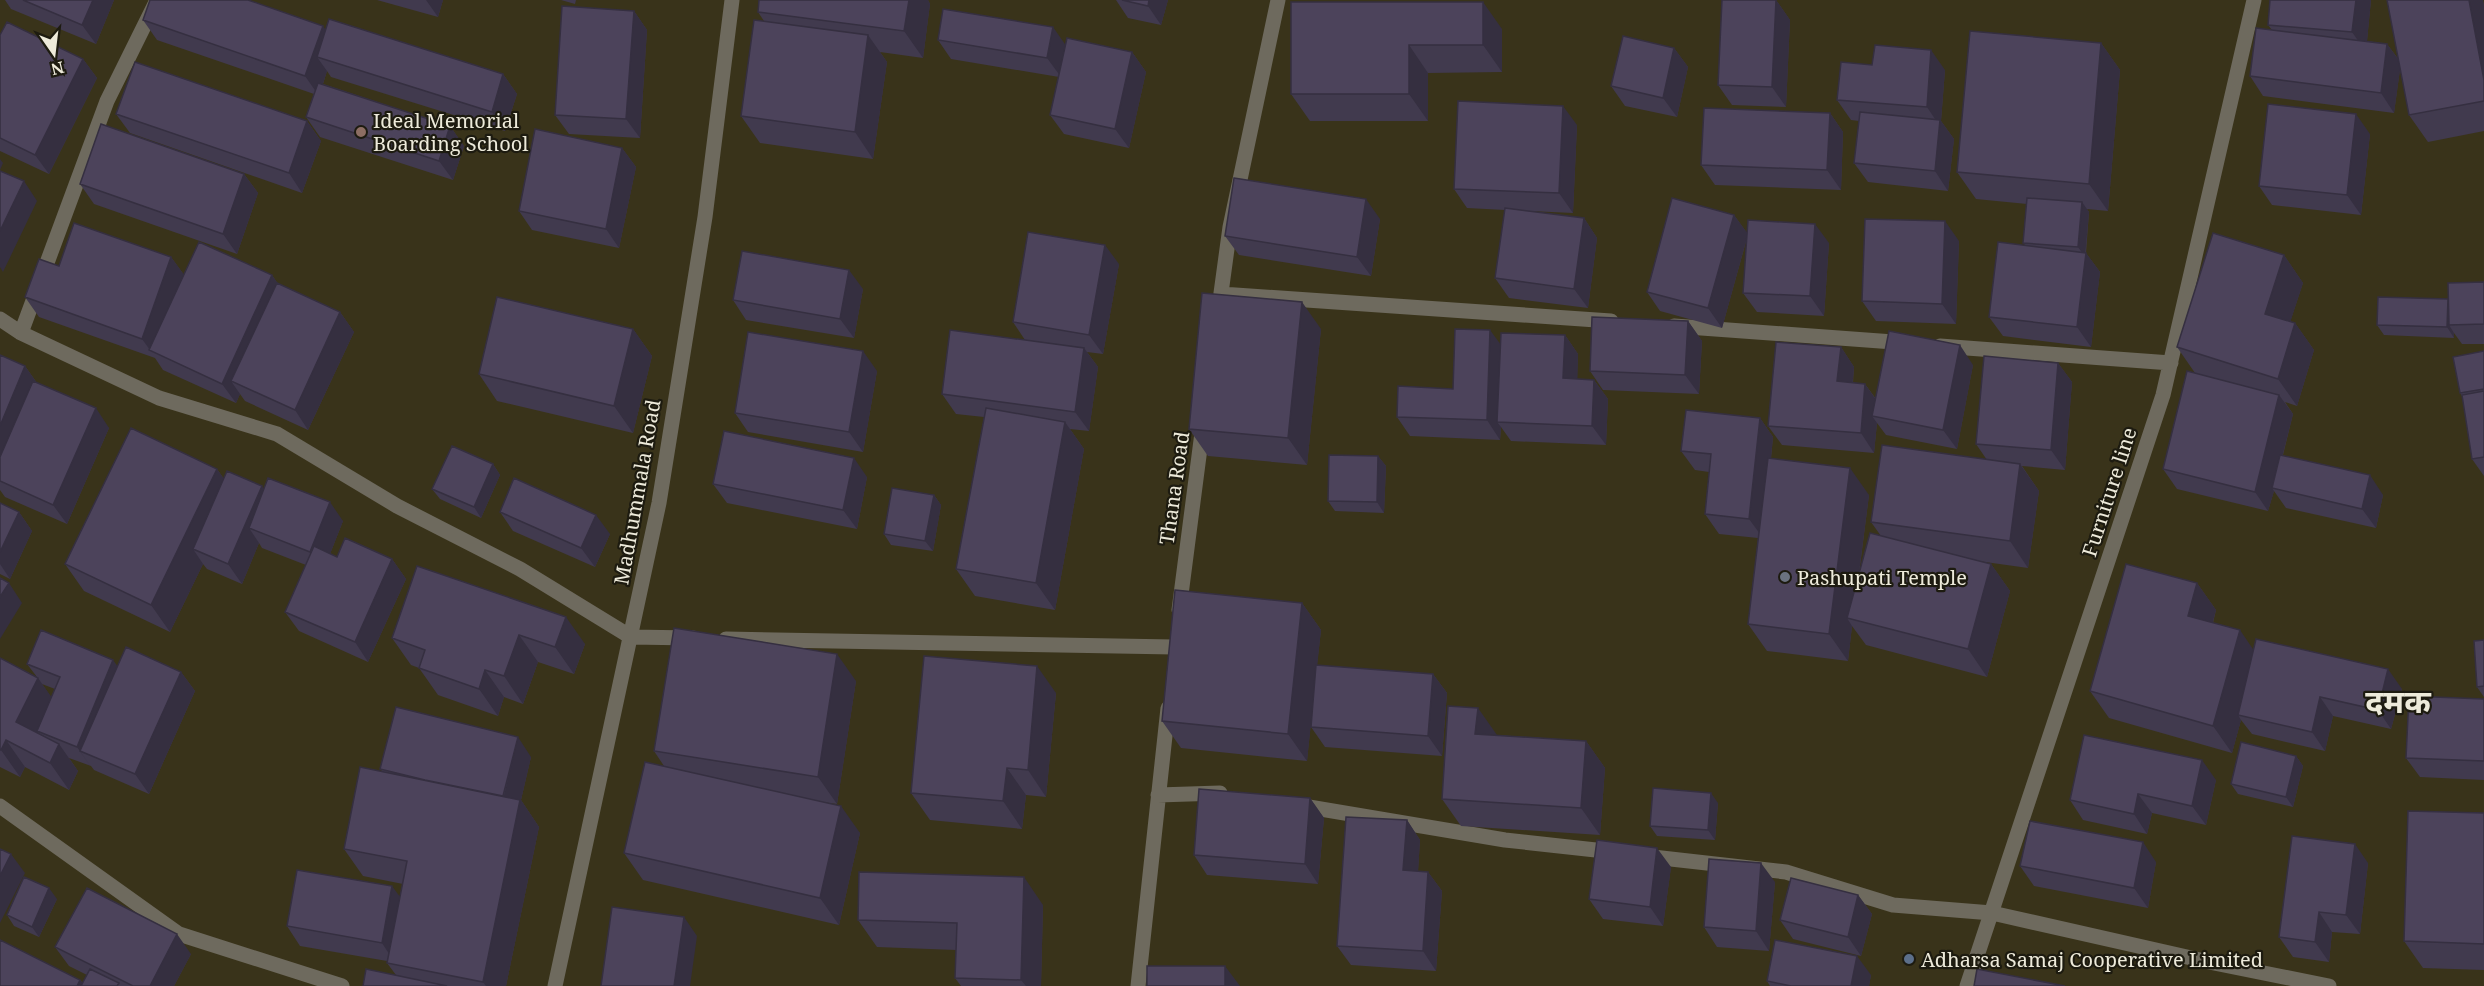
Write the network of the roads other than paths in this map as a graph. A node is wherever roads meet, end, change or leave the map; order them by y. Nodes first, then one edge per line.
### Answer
1 (157, 0) edge
2 (732, 0) edge
3 (1278, 0) edge
4 (2254, 0) edge
5 (1221, 294) junction
6 (0, 319) edge
7 (1623, 322) edge
8 (1659, 325) edge
9 (1216, 329) edge
10 (21, 333) junction
11 (2171, 363) junction
12 (1205, 412) edge
13 (631, 637) junction
14 (1169, 693) edge
15 (1158, 795) junction
16 (1240, 796) edge
17 (1286, 803) edge
18 (0, 806) edge
19 (1992, 912) junction
20 (342, 986) edge
21 (555, 986) edge
22 (1138, 986) edge
23 (1967, 986) edge
24 (2329, 986) edge

1 - 10 street
2 - 13 street, Madhummala Road
3 - 5 street
4 - 11 street, Furniture line
5 - 7 street
5 - 9 street
6 - 10 street
8 - 11 street
10 - 13 street
11 - 19 street, Furniture line
12 - 13 street, Thana Road
13 - 21 street, Madhummala Road
14 - 15 street
15 - 16 street
15 - 22 street
17 - 19 street
18 - 20 street
19 - 23 street, Furniture line
19 - 24 street

